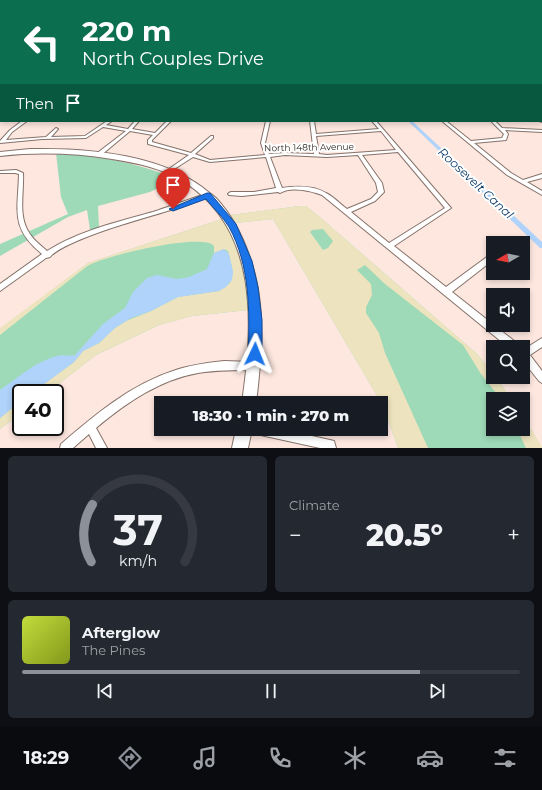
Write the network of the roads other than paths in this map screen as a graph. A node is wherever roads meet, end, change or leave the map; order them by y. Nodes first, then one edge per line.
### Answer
1 (24, 122) edge
2 (109, 122) edge
3 (136, 122) edge
4 (141, 122) edge
5 (168, 122) edge
6 (268, 122) edge
7 (312, 122) edge
8 (375, 122) edge
9 (445, 122) edge
10 (494, 122) edge
11 (103, 126) junction
12 (56, 129) dead end
13 (502, 129) junction
14 (129, 130) junction
15 (382, 130) junction
16 (542, 131) edge
17 (156, 134) junction
18 (314, 136) junction
19 (48, 137) junction
20 (212, 137) dead end
21 (1, 142) edge
22 (470, 142) junction
23 (399, 150) junction
24 (0, 154) edge
25 (192, 154) junction
26 (359, 154) junction
27 (98, 155) junction
28 (267, 155) junction
29 (317, 156) junction
30 (0, 172) edge
31 (168, 172) junction
32 (542, 176) edge
33 (522, 182) junction
34 (280, 191) junction
35 (542, 193) edge
36 (231, 194) dead end
37 (207, 195) junction
38 (348, 211) junction
39 (389, 246) junction
40 (48, 255) junction
41 (486, 261) edge
42 (0, 288) edge
43 (447, 291) junction
44 (506, 340) edge
45 (542, 342) edge
46 (530, 350) edge
47 (530, 363) edge
48 (254, 366) junction
49 (542, 378) edge
50 (250, 396) edge
51 (90, 426) junction
52 (243, 436) edge
53 (285, 436) edge
54 (330, 447) edge
55 (65, 448) edge
56 (102, 448) edge
57 (240, 448) edge

1 - 21 street
2 - 11 street
3 - 14 street
4 - 14 street
5 - 17 street
6 - 28 street
7 - 18 street
8 - 15 street
9 - 22 street
10 - 13 street
11 - 14 street
11 - 19 street
12 - 19 street
13 - 16 street
13 - 22 street
14 - 17 street
14 - 27 street
15 - 18 street
15 - 23 street
17 - 25 street, North 148th Avenue
18 - 29 street
19 - 21 street
20 - 25 street
22 - 33 street
23 - 26 street, North 148th Avenue
23 - 39 street
24 - 27 street
25 - 28 street, North 148th Avenue
25 - 31 street
26 - 29 street, North 148th Avenue
26 - 38 street
27 - 31 street
28 - 29 street, North 148th Avenue
28 - 34 street
30 - 40 street
31 - 37 street
32 - 33 street
33 - 35 street
34 - 36 street
34 - 38 street
37 - 40 street
37 - 48 street
38 - 39 street
39 - 43 street
40 - 42 street
41 - 43 street
43 - 44 street
45 - 46 street
47 - 49 street
48 - 50 street
48 - 51 street
51 - 55 street
51 - 56 street
52 - 57 street
53 - 54 street

